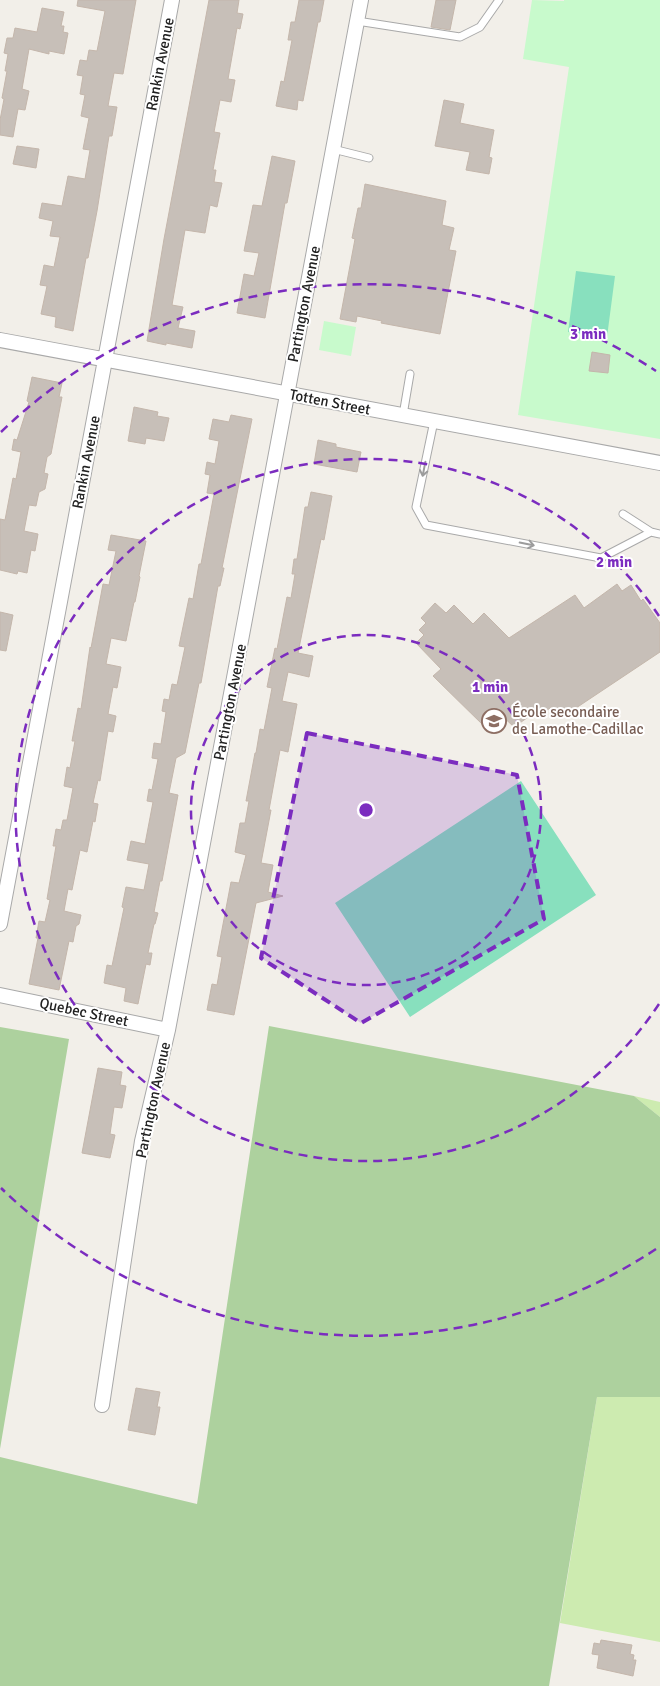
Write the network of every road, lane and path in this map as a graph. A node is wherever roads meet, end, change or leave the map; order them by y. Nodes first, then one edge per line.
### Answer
1 (172, 0) edge
2 (361, 0) edge
3 (498, 0) edge
4 (357, 21) junction
5 (333, 149) junction
6 (369, 158) dead end
7 (0, 340) edge
8 (105, 360) junction
9 (410, 374) dead end
10 (287, 394) junction
11 (403, 415) junction
12 (434, 421) junction
13 (660, 464) edge
14 (623, 514) dead end
15 (651, 532) junction
16 (660, 534) edge
17 (0, 924) edge
18 (0, 995) edge
19 (168, 1030) junction
20 (102, 1405) dead end

1 - 8 street, Rankin Avenue
2 - 4 street, Partington Avenue
3 - 4 lane
4 - 5 street, Partington Avenue
5 - 6 lane
5 - 10 street, Partington Avenue
7 - 8 street, Totten Street
8 - 10 street, Totten Street
8 - 17 street, Rankin Avenue
9 - 11 lane
10 - 11 street, Totten Street
10 - 19 street, Partington Avenue
11 - 12 street, Totten Street
12 - 13 street, Totten Street
12 -> 15 lane
14 - 15 lane
15 - 16 lane
18 - 19 street, Quebec Street
19 - 20 street, Partington Avenue

